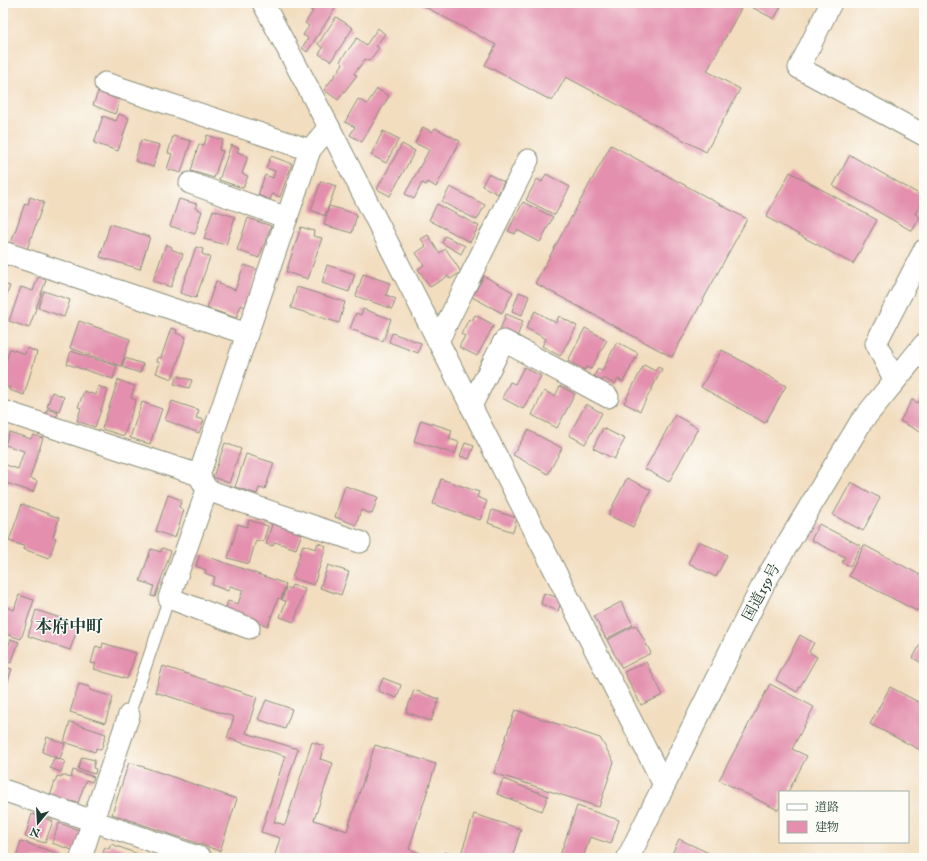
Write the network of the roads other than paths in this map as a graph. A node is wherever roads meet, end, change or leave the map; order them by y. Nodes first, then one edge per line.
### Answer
1 (264, 3) edge
2 (831, 3) edge
3 (105, 83) dead end
4 (329, 127) junction
5 (924, 135) edge
6 (310, 150) junction
7 (528, 160) dead end
8 (190, 183) dead end
9 (287, 218) junction
10 (924, 250) edge
11 (3, 252) edge
12 (247, 334) junction
13 (438, 341) junction
14 (924, 345) edge
15 (895, 380) junction
16 (608, 397) dead end
17 (471, 406) junction
18 (3, 411) edge
19 (203, 483) junction
20 (360, 542) dead end
21 (169, 598) junction
22 (249, 628) dead end
23 (129, 715) joint
24 (664, 785) junction
25 (3, 790) edge
26 (93, 820) junction
27 (196, 857) edge
28 (81, 858) edge
29 (628, 858) edge

1 - 4 street
2 - 5 street
3 - 6 street
4 - 6 street
4 - 13 street
6 - 9 street
7 - 13 street
8 - 9 street
9 - 12 street
10 - 15 street
11 - 12 street
12 - 19 street
13 - 17 street
14 - 15 highway, 国道159号
15 - 24 highway, 国道159号
16 - 17 street
17 - 24 street
18 - 19 street
19 - 20 street
19 - 21 street
21 - 22 street
21 - 23 lane
23 - 26 street
24 - 29 highway, 国道159号
25 - 26 street
26 - 27 street
26 - 28 street

